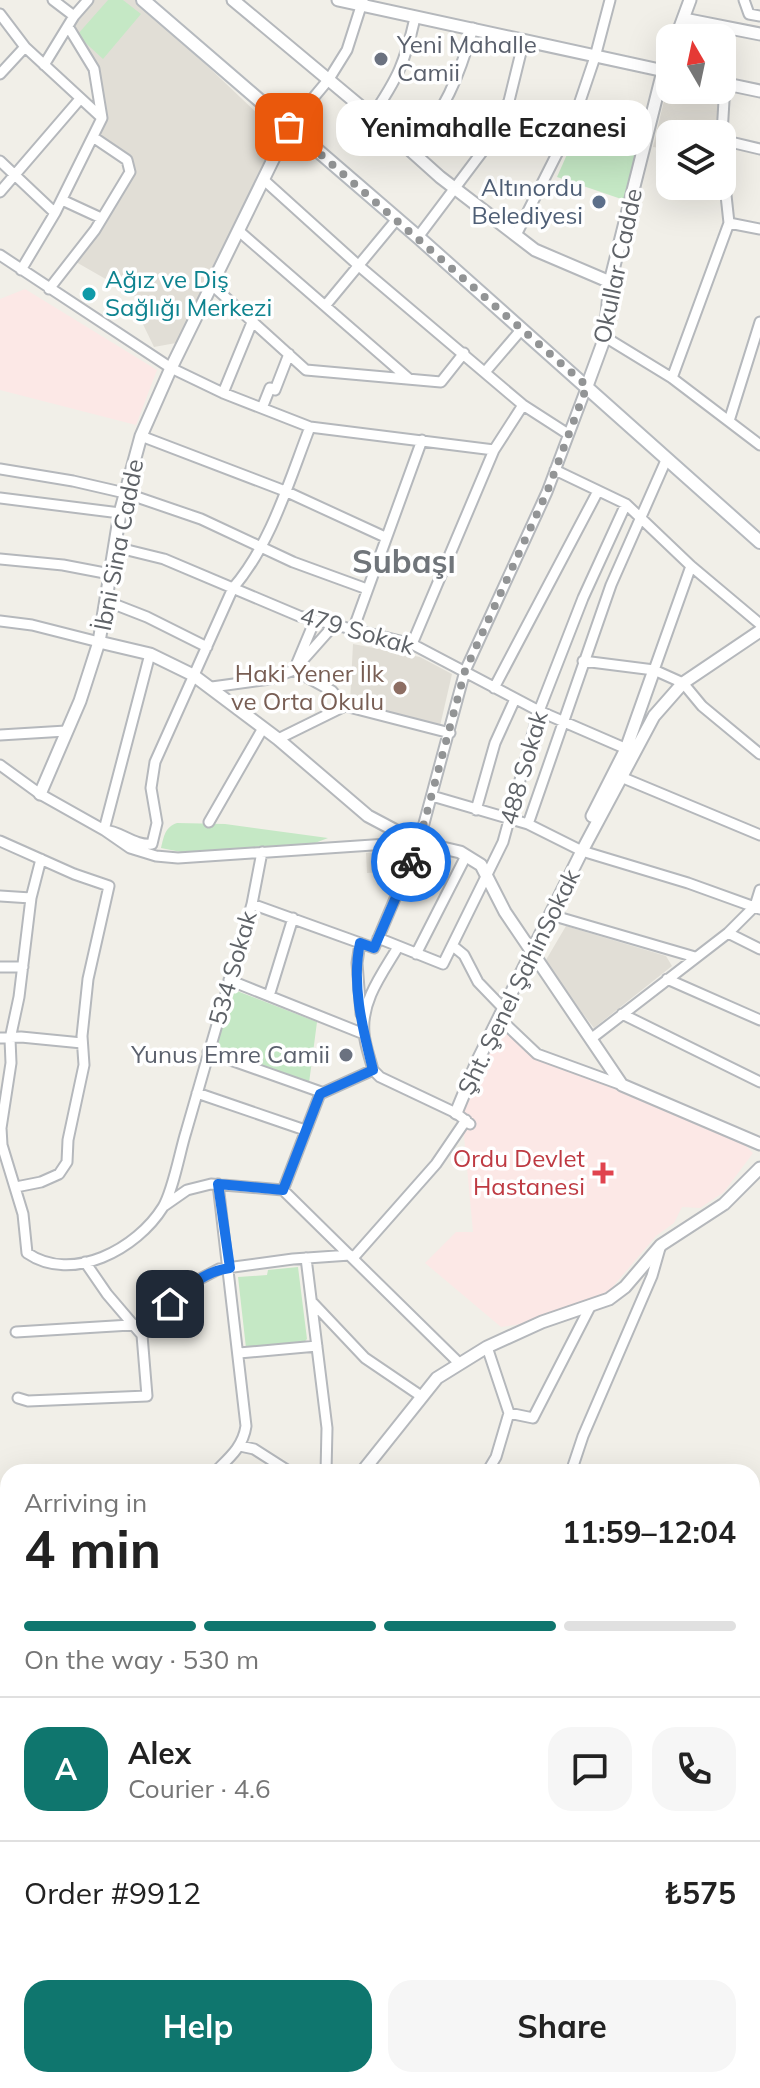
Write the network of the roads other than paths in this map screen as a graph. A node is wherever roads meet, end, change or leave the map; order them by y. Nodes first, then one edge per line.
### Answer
1 (53, 0) edge
2 (88, 0) edge
3 (143, 0) edge
4 (233, 0) edge
5 (338, 0) edge
6 (610, 0) edge
7 (690, 0) edge
8 (744, 0) edge
9 (362, 2) edge
10 (0, 14) edge
11 (74, 16) junction
12 (760, 16) edge
13 (415, 18) junction
14 (684, 19) junction
15 (682, 24) edge
16 (69, 28) junction
17 (473, 28) junction
18 (760, 34) edge
19 (524, 40) junction
20 (25, 47) junction
21 (595, 57) junction
22 (44, 65) junction
23 (656, 70) edge
24 (0, 74) edge
25 (329, 79) junction
26 (736, 86) edge
27 (760, 91) edge
28 (80, 99) junction
29 (657, 104) edge
30 (372, 116) junction
31 (102, 118) junction
32 (573, 122) junction
33 (289, 127) junction
34 (93, 137) junction
35 (736, 143) edge
36 (644, 147) junction
37 (760, 149) edge
38 (412, 152) junction
39 (0, 161) edge
40 (14, 175) junction
41 (265, 181) junction
42 (456, 189) junction
43 (0, 192) edge
44 (62, 200) junction
45 (727, 200) edge
46 (55, 213) junction
47 (101, 218) junction
48 (397, 219) junction
49 (729, 223) junction
50 (760, 229) edge
51 (240, 232) junction
52 (516, 235) junction
53 (418, 237) junction
54 (0, 255) edge
55 (359, 266) junction
56 (21, 270) junction
57 (610, 282) junction
58 (213, 286) junction
59 (49, 289) junction
60 (325, 306) junction
61 (253, 320) junction
62 (760, 322) edge
63 (521, 330) junction
64 (605, 337) junction
65 (464, 353) junction
66 (289, 354) junction
67 (171, 368) junction
68 (485, 372) junction
69 (672, 378) junction
70 (409, 379) junction
71 (587, 386) junction
72 (223, 393) junction
73 (523, 405) junction
74 (262, 408) junction
75 (729, 421) junction
76 (310, 427) junction
77 (568, 434) junction
78 (141, 436) junction
79 (422, 440) junction
80 (760, 445) edge
81 (494, 450) junction
82 (667, 458) junction
83 (0, 469) edge
84 (555, 470) junction
85 (285, 491) junction
86 (598, 491) junction
87 (125, 493) junction
88 (0, 498) edge
89 (626, 504) junction
90 (120, 513) junction
91 (641, 517) junction
92 (385, 537) junction
93 (760, 542) edge
94 (115, 547) junction
95 (260, 547) junction
96 (0, 559) edge
97 (691, 566) junction
98 (110, 574) junction
99 (233, 588) junction
100 (367, 589) junction
101 (106, 601) junction
102 (315, 620) junction
103 (0, 621) edge
104 (760, 624) edge
105 (334, 625) junction
106 (353, 630) junction
107 (760, 631) edge
108 (99, 642) junction
109 (412, 644) junction
110 (207, 647) junction
111 (150, 654) junction
112 (583, 661) junction
113 (294, 670) junction
114 (654, 670) junction
115 (465, 671) junction
116 (193, 675) junction
117 (683, 683) junction
118 (212, 687) junction
119 (494, 688) junction
120 (515, 699) junction
121 (345, 706) junction
122 (539, 711) junction
123 (562, 722) junction
124 (263, 728) junction
125 (66, 731) junction
126 (450, 733) junction
127 (0, 735) edge
128 (278, 739) junction
129 (631, 751) junction
130 (760, 754) edge
131 (0, 765) edge
132 (621, 777) junction
133 (40, 794) junction
134 (432, 796) junction
135 (476, 810) junction
136 (508, 819) junction
137 (209, 822) dead end
138 (528, 824) junction
139 (104, 830) junction
140 (760, 835) edge
141 (0, 841) edge
142 (418, 842) junction
143 (582, 851) junction
144 (262, 852) junction
145 (466, 856) junction
146 (41, 859) junction
147 (487, 879) junction
148 (760, 890) edge
149 (0, 896) edge
150 (31, 898) junction
151 (252, 904) junction
152 (758, 907) edge
153 (551, 915) junction
154 (293, 918) junction
155 (728, 933) junction
156 (360, 943) junction
157 (376, 943) junction
158 (453, 946) junction
159 (398, 947) junction
160 (760, 949) edge
161 (534, 952) junction
162 (416, 954) junction
163 (695, 957) junction
164 (0, 967) edge
165 (23, 967) junction
166 (667, 979) junction
167 (229, 980) junction
168 (269, 996) junction
169 (501, 1014) junction
170 (622, 1014) junction
171 (760, 1020) edge
172 (364, 1034) junction
173 (5, 1038) edge
174 (592, 1038) junction
175 (82, 1043) junction
176 (208, 1052) junction
177 (373, 1070) junction
178 (760, 1082) edge
179 (622, 1085) junction
180 (321, 1092) junction
181 (197, 1093) junction
182 (467, 1121) junction
183 (305, 1130) junction
184 (760, 1144) edge
185 (3, 1156) edge
186 (760, 1168) edge
187 (218, 1184) junction
188 (16, 1187) junction
189 (283, 1190) junction
190 (164, 1206) junction
191 (661, 1245) junction
192 (351, 1256) junction
193 (306, 1258) junction
194 (85, 1262) junction
195 (230, 1268) junction
196 (313, 1303) junction
197 (590, 1307) junction
198 (135, 1326) junction
199 (16, 1332) dead end
200 (317, 1346) junction
201 (487, 1347) junction
202 (239, 1353) junction
203 (459, 1363) junction
204 (421, 1396) junction
205 (18, 1398) dead end
206 (509, 1413) junction
207 (240, 1446) junction
208 (223, 1464) edge
209 (277, 1464) edge
210 (326, 1464) edge
211 (368, 1464) edge
212 (492, 1464) edge
213 (574, 1464) edge

1 - 11 street
2 - 11 street
3 - 33 main road
4 - 25 street
5 - 9 street
6 - 21 street
7 - 14 street
8 - 12 street
9 - 13 street
9 - 25 street
10 - 20 street
11 - 16 street
13 - 17 street
13 - 30 street
14 - 15 street
14 - 18 street
16 - 22 street
16 - 31 street
17 - 19 street
17 - 38 street
19 - 21 street
19 - 42 street
20 - 22 street
20 - 24 street
21 - 23 street
21 - 32 street
22 - 28 street
25 - 30 street
25 - 33 street
26 - 27 street
28 - 31 street
28 - 40 street
29 - 36 street, Okullar Cadde
30 - 38 street
31 - 34 street
32 - 36 street
32 - 52 street
33 - 41 street, İbni Sina Cadde
33 - 48 main road
34 - 44 street
34 - 47 street
35 - 37 street
36 - 57 street, Okullar Cadde
38 - 42 street
39 - 40 street
40 - 43 street
40 - 46 street
41 - 51 street, İbni Sina Cadde
41 - 55 street
42 - 52 street
42 - 53 street
44 - 46 street
44 - 47 street
45 - 49 street
46 - 56 street
47 - 59 street
48 - 53 main road
48 - 55 street
49 - 50 street
49 - 69 street
51 - 58 street, İbni Sina Cadde
51 - 60 street
52 - 57 street
53 - 63 main road
54 - 56 street
55 - 60 street
55 - 65 street
56 - 59 street
57 - 64 street, Okullar Cadde
58 - 61 street
58 - 67 street, İbni Sina Cadde
59 - 67 street
60 - 70 street
61 - 66 street
61 - 72 street
62 - 75 street
63 - 68 street
63 - 71 main road
64 - 69 street
64 - 71 street, Okullar Cadde
65 - 68 street
65 - 70 street
66 - 70 street
66 - 74 street
67 - 72 street
67 - 78 street, İbni Sina Cadde
68 - 73 street
69 - 75 street
71 - 77 street
71 - 82 main road
72 - 74 street
73 - 77 street
73 - 81 street
74 - 76 street
75 - 80 street
76 - 79 street
76 - 85 street
77 - 84 street
78 - 85 street
78 - 87 street, İbni Sina Cadde
79 - 81 street
79 - 92 street
81 - 109 street
82 - 91 street
82 - 93 main road
83 - 87 street
84 - 86 street
84 - 115 street
85 - 92 street
85 - 95 street
86 - 89 street
86 - 119 street
87 - 90 street, İbni Sina Cadde
87 - 95 street
88 - 90 street
89 - 91 street
89 - 122 street, 488 Sokak
90 - 94 street, İbni Sina Cadde
91 - 97 street
91 - 112 street
92 - 100 street
94 - 98 street, İbni Sina Cadde
94 - 99 street, 479 Sokak
95 - 99 street
95 - 100 street
96 - 98 street
97 - 104 street
97 - 114 street
98 - 101 street, İbni Sina Cadde
99 - 102 street, 479 Sokak
99 - 110 street
100 - 106 street
101 - 108 street, İbni Sina Cadde
101 - 110 street
102 - 105 street, 479 Sokak
102 - 113 street
103 - 108 street
105 - 106 street, 479 Sokak
105 - 113 street
106 - 109 street, 479 Sokak
107 - 117 street, Şht. Şenel ŞahinSokak
108 - 111 street
108 - 125 street, İbni Sina Cadde
109 - 115 street, 479 Sokak
110 - 116 street
111 - 116 street
111 - 139 street
112 - 114 street
112 - 123 street
113 - 118 street
113 - 121 street
114 - 117 street
114 - 129 street, Şht. Şenel ŞahinSokak
115 - 119 street, 479 Sokak
115 - 126 street
116 - 118 street
116 - 139 street
117 - 129 street, Şht. Şenel ŞahinSokak
117 - 130 street
118 - 124 street
119 - 120 street, 479 Sokak
120 - 122 street, 479 Sokak
120 - 135 street
121 - 126 street
121 - 128 street
122 - 123 street, 479 Sokak
122 - 136 street, 488 Sokak
123 - 129 street, 479 Sokak
123 - 138 street
124 - 128 street
124 - 137 street
125 - 127 street
125 - 133 street, İbni Sina Cadde
126 - 134 street
128 - 142 street
129 - 132 street, Şht. Şenel ŞahinSokak
129 - 143 street, Şht. Şenel ŞahinSokak
131 - 133 street
132 - 140 street
132 - 143 street, Şht. Şenel ŞahinSokak
133 - 139 street
134 - 135 street
134 - 142 street
135 - 136 street
136 - 138 street
136 - 147 street, 488 Sokak
138 - 143 street
139 - 144 street
141 - 146 street
142 - 144 street
142 - 145 street
142 - 157 street
143 - 152 street
143 - 153 street, Şht. Şenel ŞahinSokak
144 - 151 street, 534 Sokak
145 - 147 street
145 - 162 street
146 - 150 street
146 - 175 street
147 - 158 street, 488 Sokak
147 - 161 street
148 - 152 street
149 - 150 street
150 - 165 street
151 - 154 street
151 - 167 street, 534 Sokak
152 - 155 street
153 - 161 street, Şht. Şenel ŞahinSokak
153 - 163 street
154 - 156 street
154 - 168 street
155 - 160 street
155 - 163 street
156 - 157 street
156 - 172 street
157 - 159 street
158 - 162 street
158 - 169 street
159 - 162 street
159 - 172 street
161 - 169 street, Şht. Şenel ŞahinSokak
161 - 174 street
163 - 166 street
164 - 165 street
165 - 173 street
166 - 170 street
166 - 171 street
167 - 168 street
167 - 176 street, 534 Sokak
168 - 172 street
169 - 179 street
169 - 182 street, Şht. Şenel ŞahinSokak
170 - 174 street
170 - 178 street
172 - 177 street
173 - 175 street
173 - 185 street
174 - 179 street
175 - 188 street
176 - 180 street
176 - 181 street, 534 Sokak
177 - 180 street
177 - 182 street
179 - 184 street
180 - 183 street
181 - 183 street
181 - 190 street, 534 Sokak
182 - 192 street
183 - 189 street
185 - 188 street
186 - 191 street
187 - 189 street
187 - 190 street
187 - 195 street
188 - 194 street, 534 Sokak
189 - 192 street
190 - 194 street, 534 Sokak
191 - 197 street
191 - 213 street
192 - 193 street
192 - 203 street
193 - 195 street
193 - 196 street
194 - 198 street
195 - 198 street
195 - 202 street
196 - 200 street
196 - 204 street
197 - 201 street
197 - 206 street
198 - 199 street
198 - 205 street
200 - 202 street
200 - 210 street
201 - 203 street
201 - 206 street
202 - 207 street
203 - 204 street
204 - 211 street
206 - 212 street
207 - 208 street
207 - 209 street

